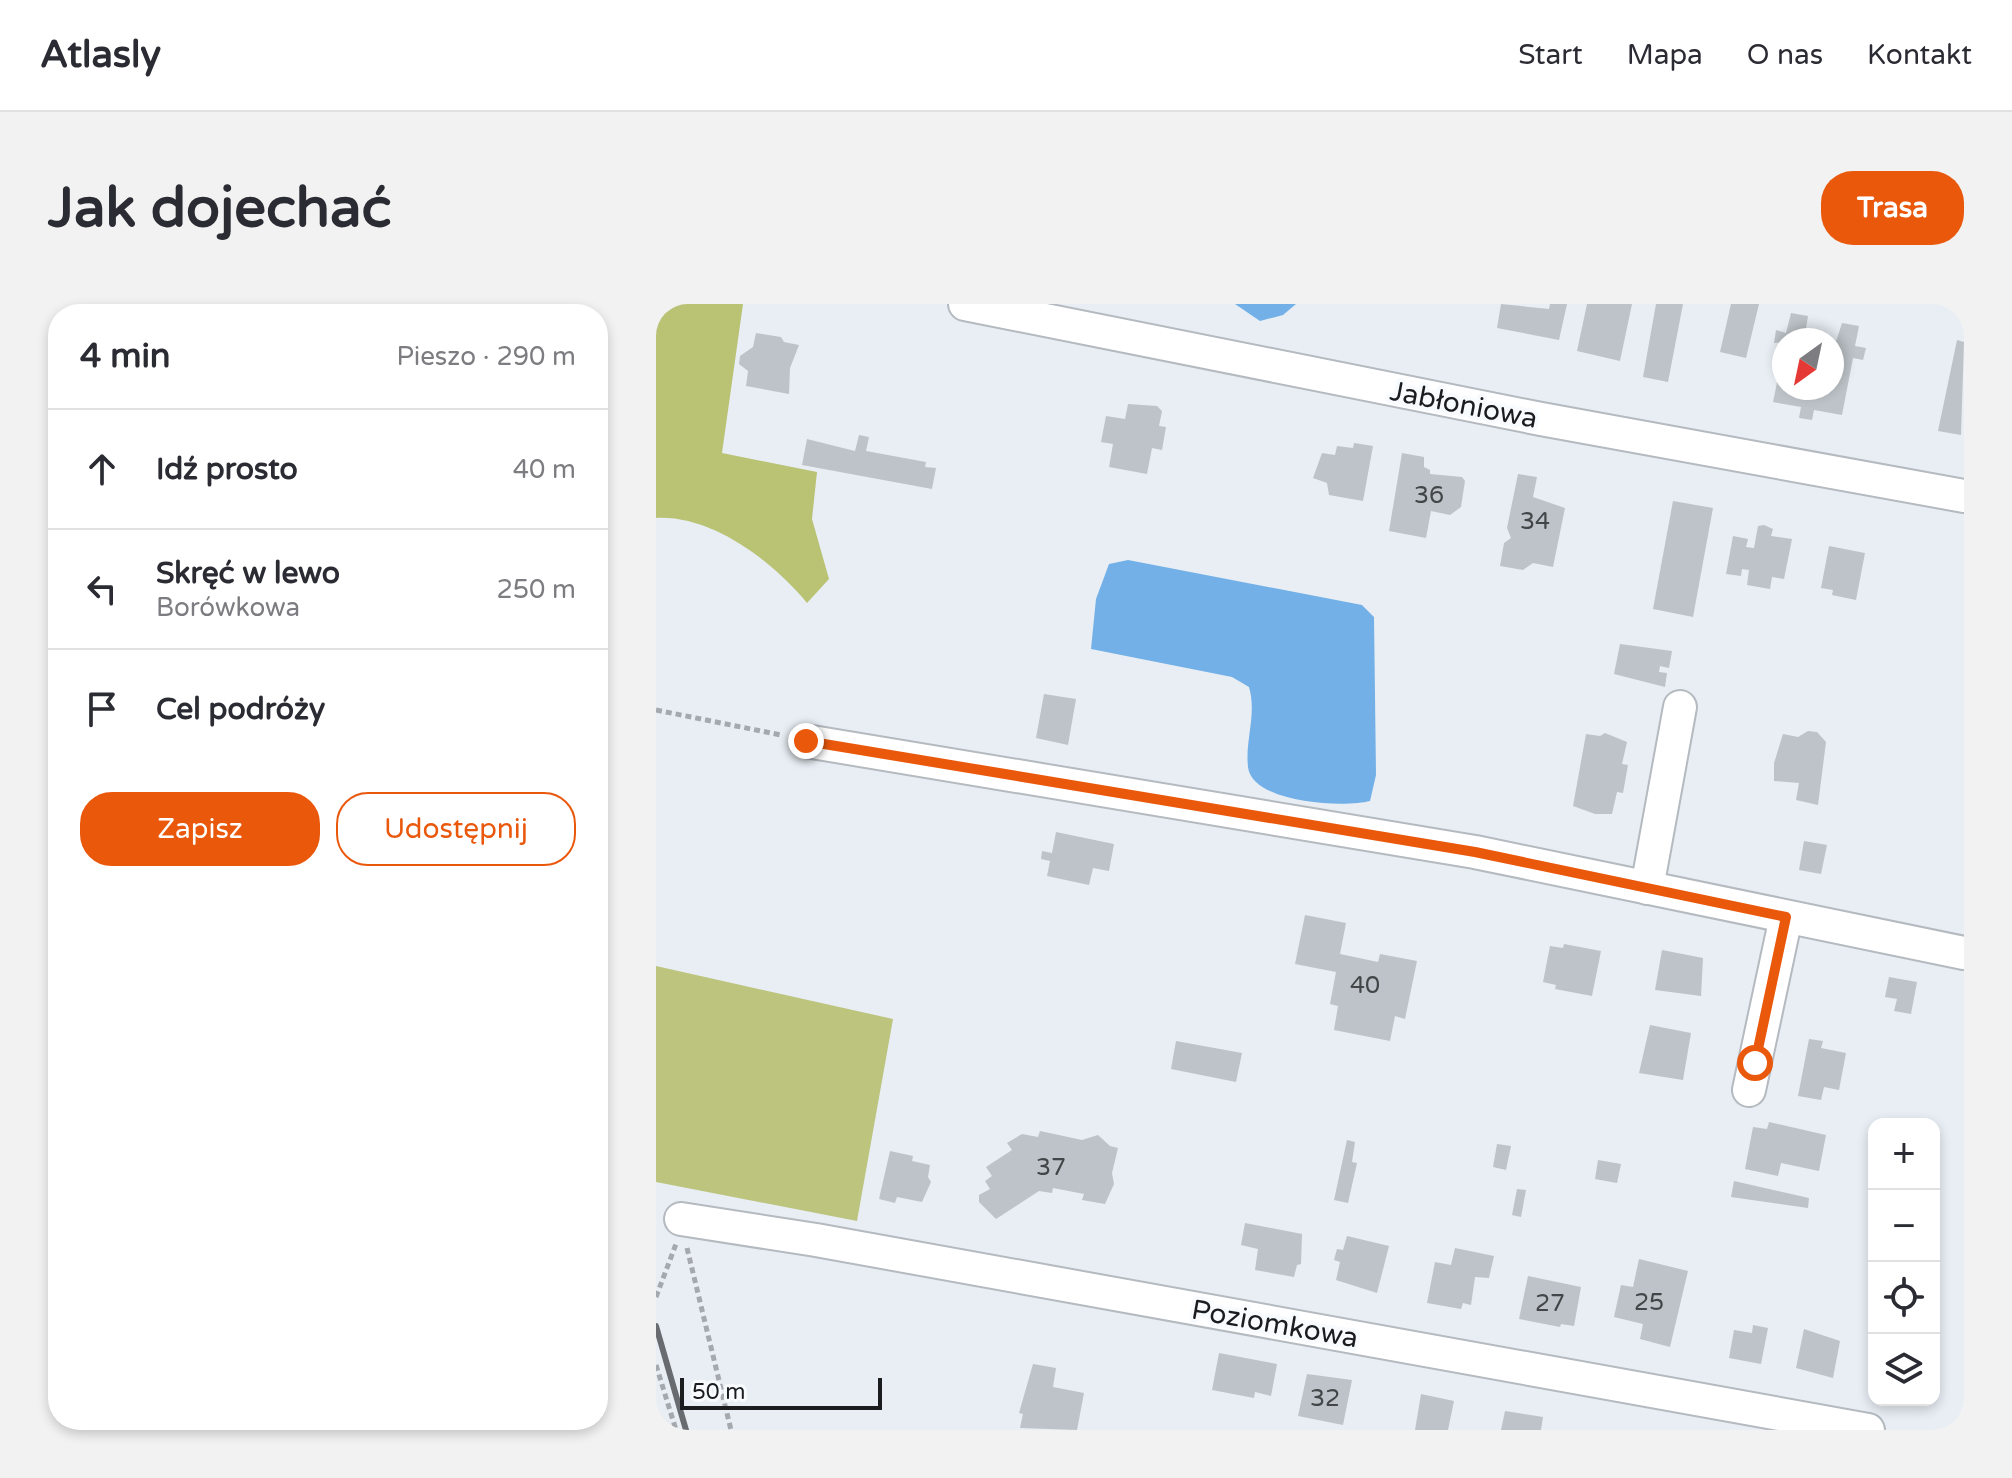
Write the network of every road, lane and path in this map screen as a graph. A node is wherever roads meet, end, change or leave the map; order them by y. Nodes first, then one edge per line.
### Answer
1 (965, 304) edge
2 (1964, 496) edge
3 (1680, 707) dead end
4 (656, 710) edge
5 (806, 741) joint
6 (1647, 888) junction
7 (1786, 917) junction
8 (1964, 953) edge
9 (1749, 1090) dead end
10 (681, 1219) junction
11 (656, 1297) edge
12 (656, 1365) edge
13 (676, 1430) edge
14 (731, 1430) edge
15 (1868, 1430) edge

1 - 2 street, Jabłoniowa
3 - 6 street
4 - 5 path
5 - 6 street
6 - 7 street
7 - 8 street
7 - 9 street
10 - 11 path
10 - 14 path
10 - 15 street, Poziomkowa
12 - 13 path

